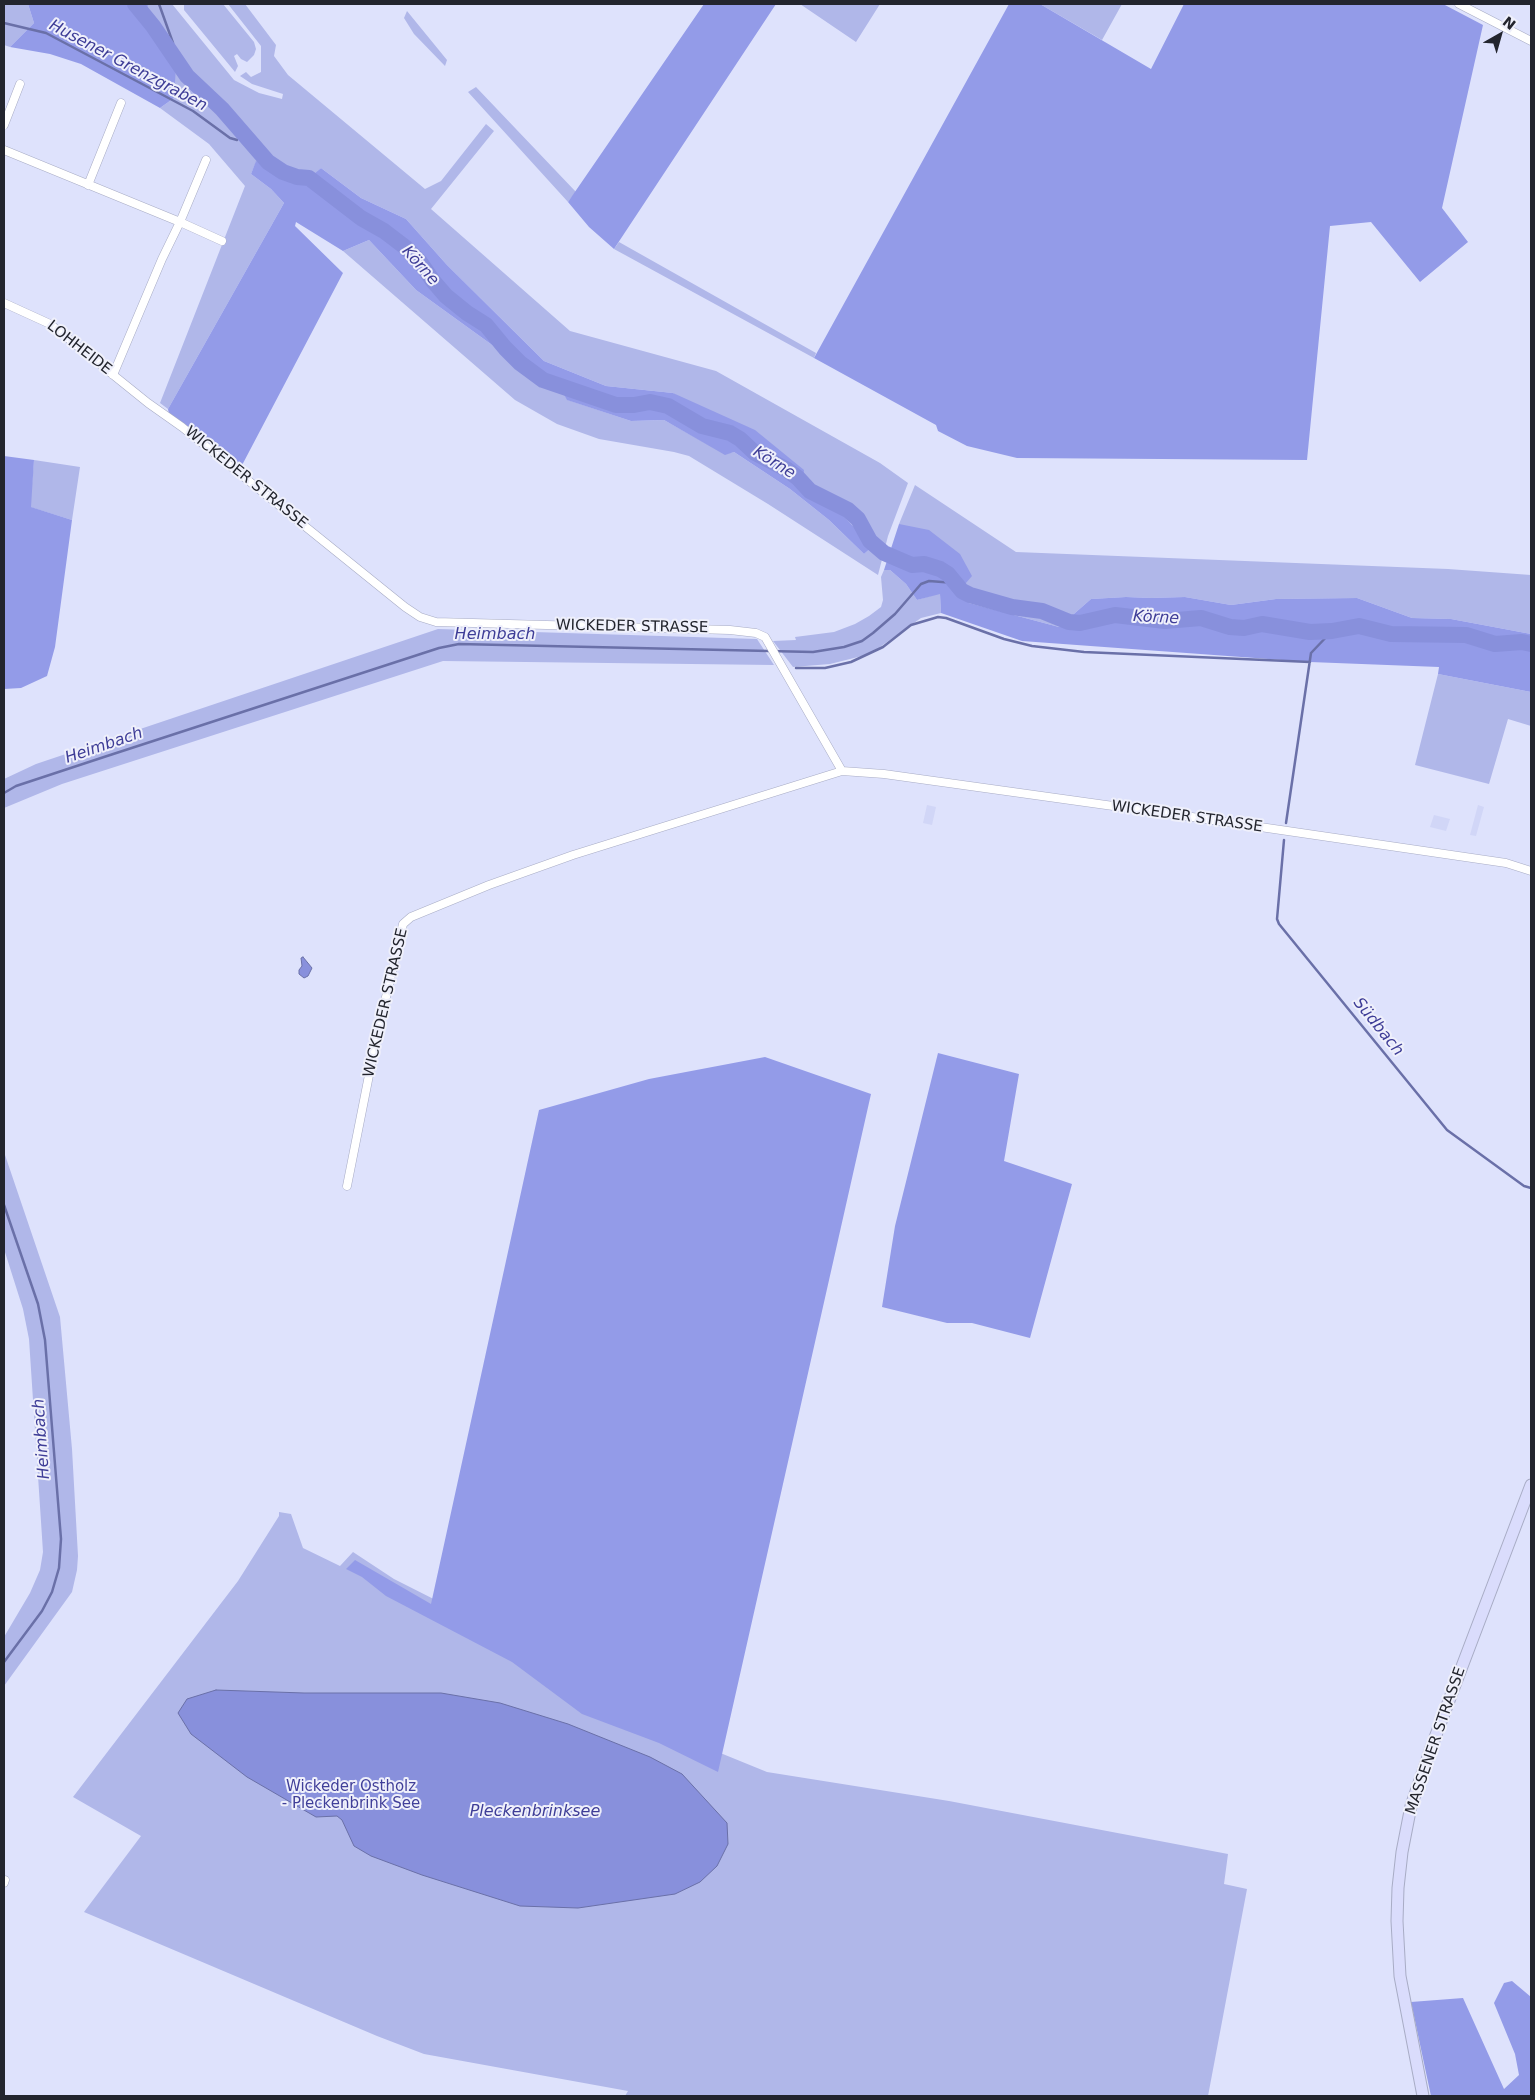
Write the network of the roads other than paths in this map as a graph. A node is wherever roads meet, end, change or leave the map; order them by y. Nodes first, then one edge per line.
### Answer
1 (1459, 4) edge
2 (1531, 41) edge
3 (20, 84) dead end
4 (120, 103) dead end
5 (4, 125) edge
6 (4, 150) edge
7 (206, 160) dead end
8 (88, 186) junction
9 (180, 222) junction
10 (222, 241) dead end
11 (4, 303) edge
12 (113, 375) junction
13 (148, 403) joint
14 (842, 771) junction
15 (1531, 872) edge
16 (347, 1186) dead end
17 (1531, 1485) edge
18 (1423, 2096) edge

1 - 2 street
3 - 5 street
4 - 8 street
6 - 8 street
7 - 9 street
8 - 9 street
9 - 10 street
9 - 12 street
11 - 12 street, LOHHEIDE
12 - 13 street, LOHHEIDE
13 - 14 street, WICKEDER STRASSE
14 - 15 street, WICKEDER STRASSE
14 - 16 street, WICKEDER STRASSE
17 - 18 main road, MASSENER STRASSE

